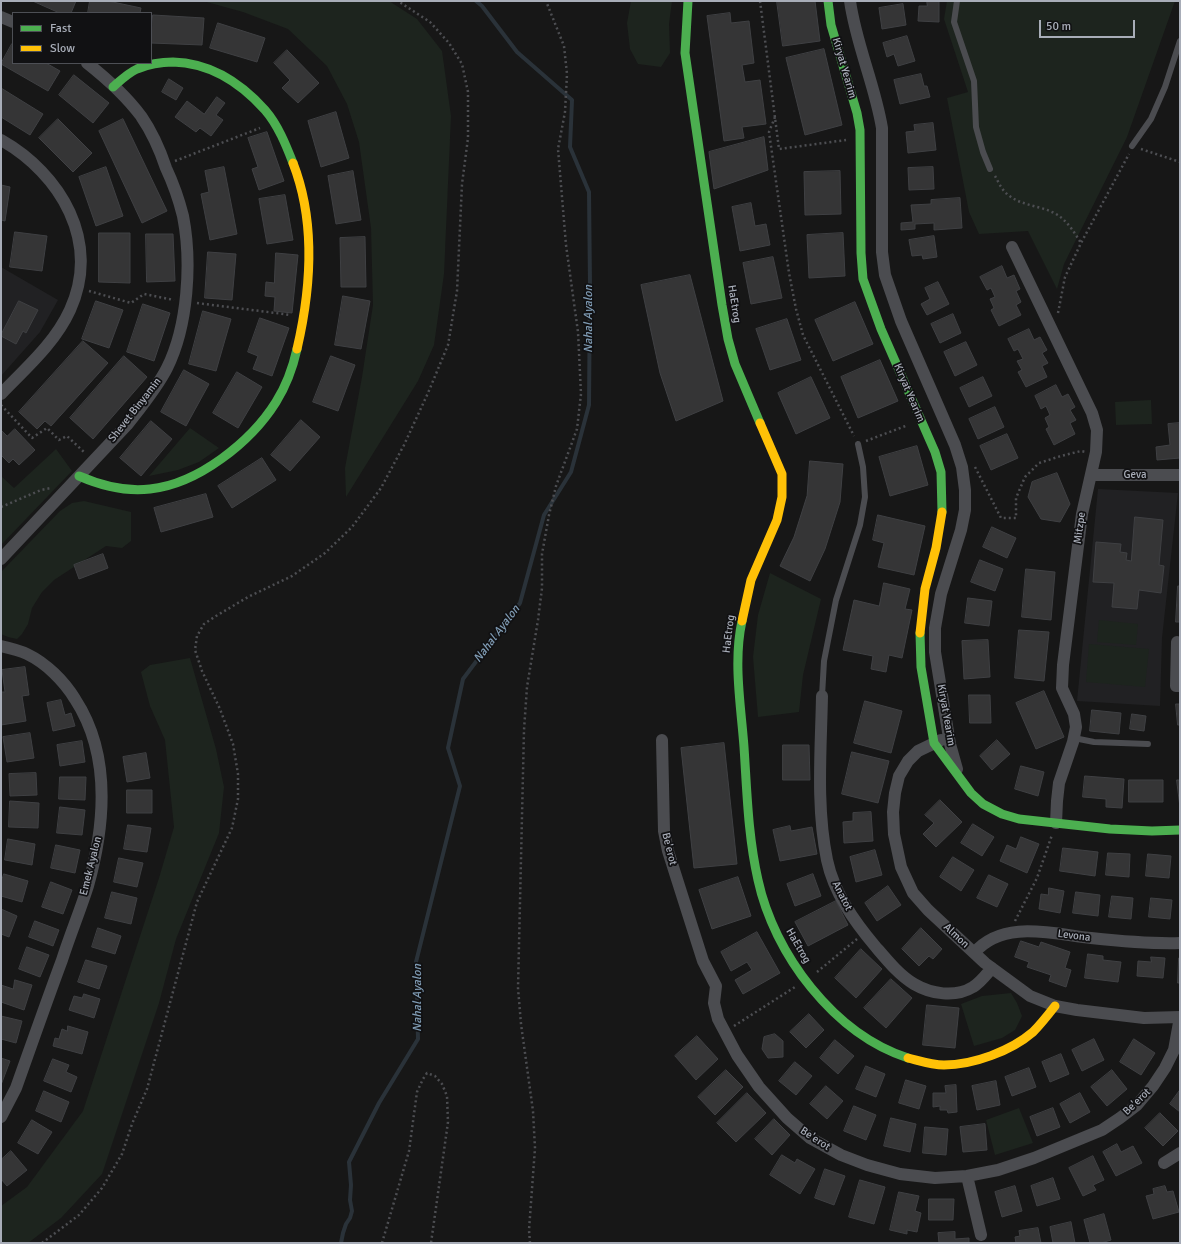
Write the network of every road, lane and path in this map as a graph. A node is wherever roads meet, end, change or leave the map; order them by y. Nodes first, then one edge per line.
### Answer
1 (398, 1) edge
2 (546, 1) edge
3 (688, 1) edge
4 (760, 1) edge
5 (828, 1) edge
6 (850, 1) edge
7 (957, 1) edge
8 (1, 17) edge
9 (12, 22) edge
10 (1180, 41) edge
11 (88, 64) edge
12 (113, 87) junction
13 (774, 116) junction
14 (274, 122) junction
15 (860, 138) junction
16 (1, 140) edge
17 (1132, 146) junction
18 (1180, 162) edge
19 (166, 165) junction
20 (990, 169) joint
21 (1081, 244) junction
22 (1012, 247) dead end
23 (1057, 317) dead end
24 (1, 394) edge
25 (1, 405) edge
26 (921, 420) junction
27 (858, 444) junction
28 (1096, 452) junction
29 (958, 455) junction
30 (93, 461) junction
31 (1180, 475) edge
32 (1090, 476) junction
33 (75, 480) junction
34 (1, 507) edge
35 (1, 559) edge
36 (1176, 642) dead end
37 (1, 646) edge
38 (1180, 686) edge
39 (822, 696) joint
40 (949, 736) junction
41 (1074, 738) junction
42 (662, 740) dead end
43 (934, 743) junction
44 (1148, 744) dead end
45 (962, 780) junction
46 (1056, 823) junction
47 (1180, 830) edge
48 (1008, 933) junction
49 (1180, 943) edge
50 (974, 953) junction
51 (992, 968) junction
52 (1055, 1006) junction
53 (1180, 1017) edge
54 (1, 1117) edge
55 (1180, 1153) edge
56 (1164, 1163) dead end
57 (967, 1176) junction
58 (981, 1235) dead end
59 (42, 1243) edge
60 (382, 1243) edge
61 (431, 1243) edge
62 (530, 1243) edge

1 - 59 path
2 - 62 path
3 - 52 street, HaEtrog
4 - 13 path
5 - 15 street, Kiryat Yearim
6 - 29 street, Kiryat Yearim
7 - 20 lane
8 - 9 street
10 - 17 lane
11 - 12 street, Shevet Binyamin
12 - 14 street
12 - 19 street, Shevet Binyamin
13 - 15 path
13 - 27 path
14 - 19 path
14 - 33 street
15 - 26 street, Kiryat Yearim
16 - 24 street
17 - 18 path
17 - 21 path
19 - 30 street, Shevet Binyamin
20 - 21 path
21 - 23 path
22 - 28 street, Mitzpe
25 - 30 path
26 - 27 path
26 - 43 street, Kiryat Yearim
27 - 39 lane
28 - 29 path
28 - 32 street, Mitzpe
29 - 40 street, Kiryat Yearim
30 - 33 street, Shevet Binyamin
31 - 32 street, Geva
32 - 41 street, Mitzpe
33 - 34 path
33 - 35 street, Shevet Binyamin
36 - 38 street
37 - 54 street, Emek Ayalon
39 - 51 street, Anatot
40 - 43 street, Almon
40 - 45 street, Kiryat Yearim
41 - 44 lane
41 - 46 street, Mitzpe
42 - 57 street, Be'erot
43 - 45 street, Kiryat Yearim
43 - 50 street, Almon
45 - 46 street, Kiryat Yearim
46 - 47 street, Kiryat Yearim
46 - 48 path
48 - 49 street, Levona
48 - 50 street, Levona
50 - 51 street, Almon
51 - 52 street, Almon
52 - 53 street, Almon
53 - 57 street, Be'erot
55 - 56 street
57 - 58 street
60 - 61 path

